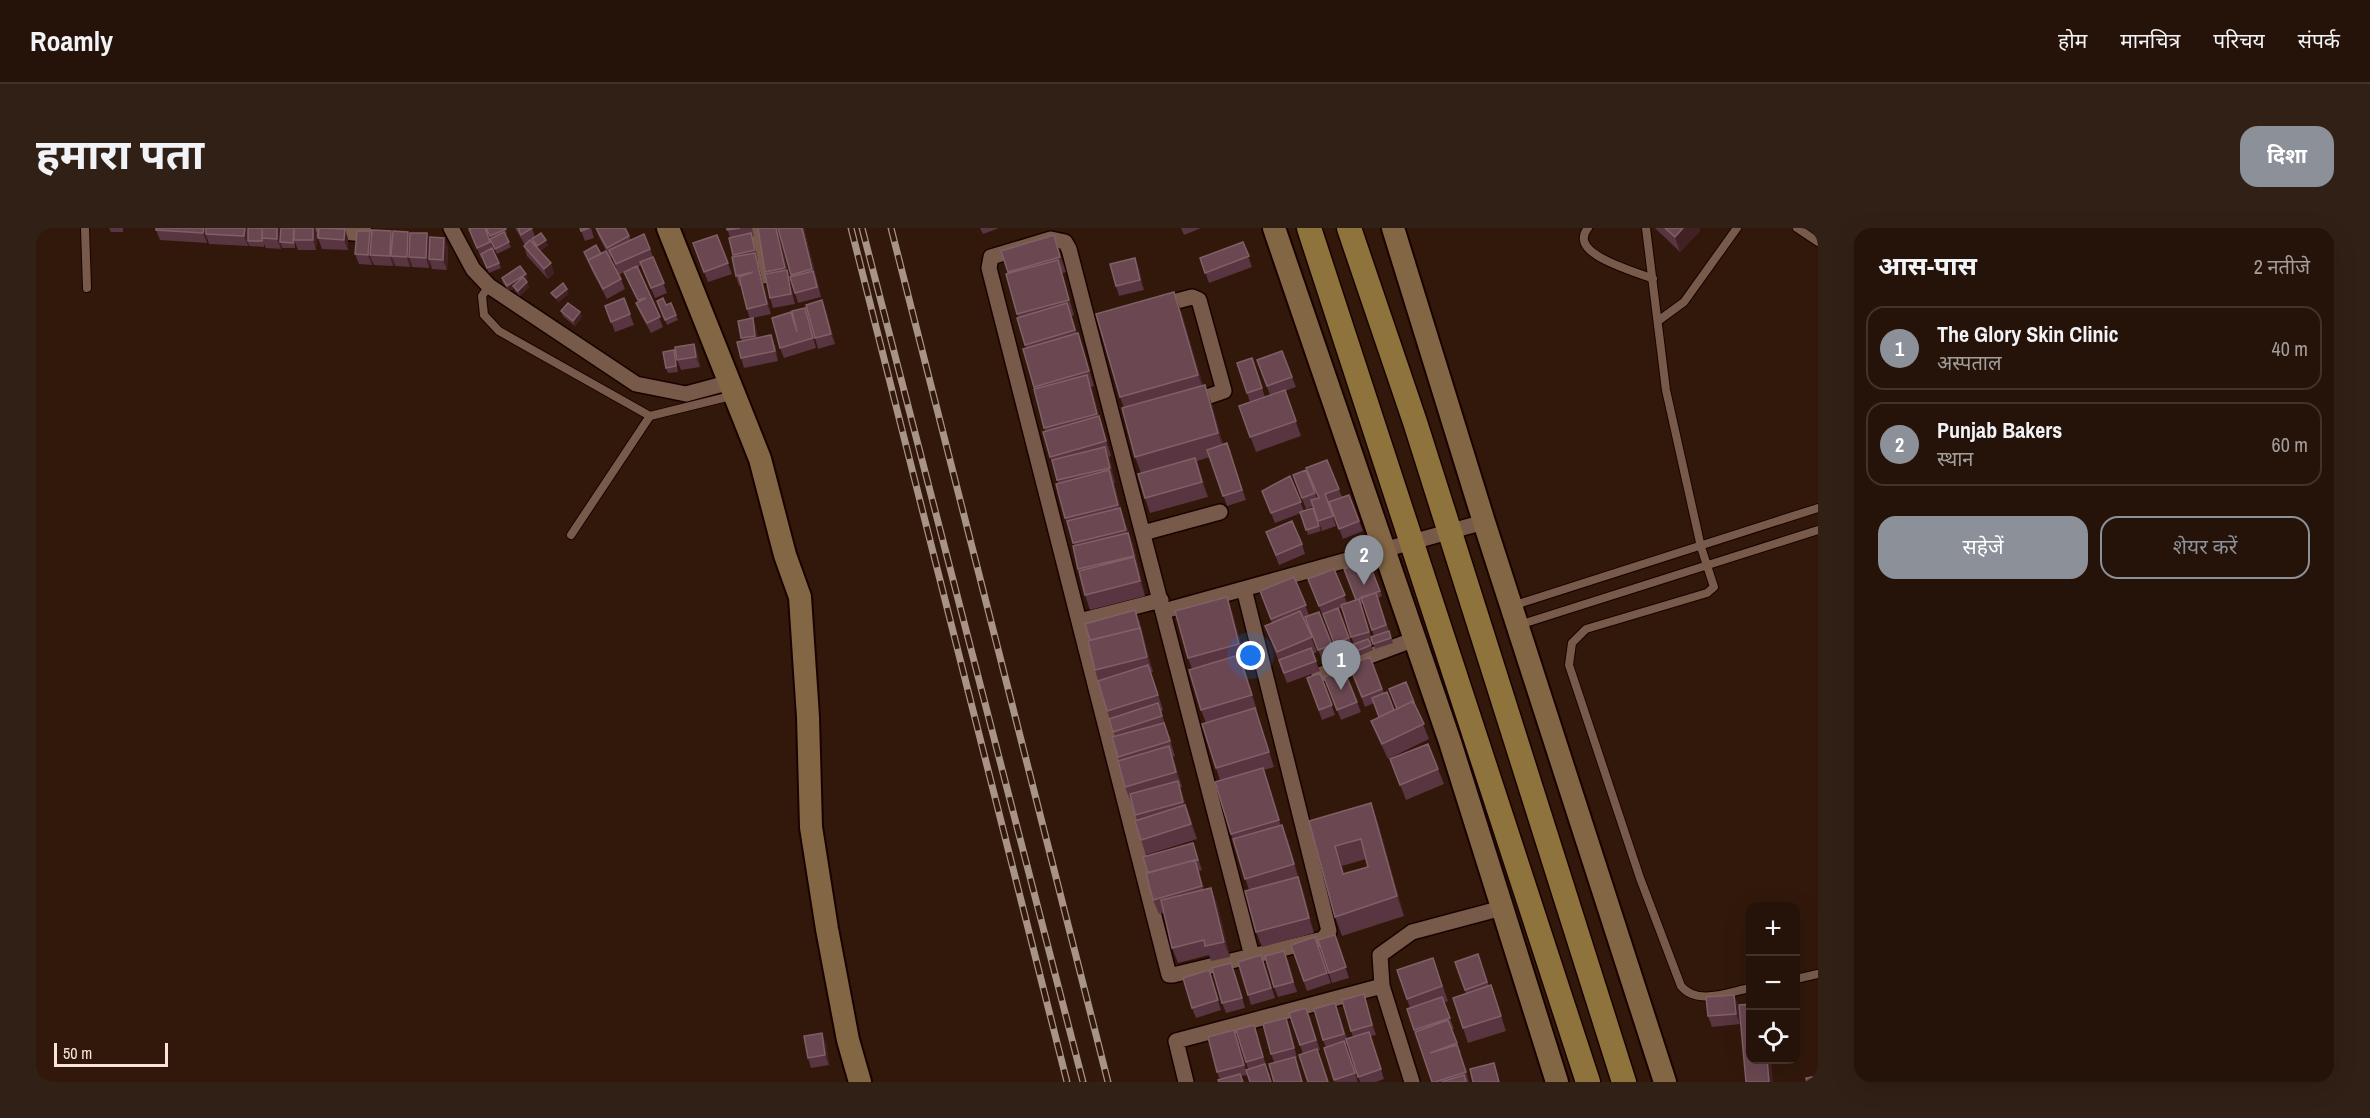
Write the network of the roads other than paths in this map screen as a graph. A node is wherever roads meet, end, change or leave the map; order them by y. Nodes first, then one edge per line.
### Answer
1 (85, 228) edge
2 (292, 228) edge
3 (451, 228) edge
4 (668, 228) edge
5 (757, 228) edge
6 (1274, 228) edge
7 (1309, 228) edge
8 (1349, 228) edge
9 (1393, 228) edge
10 (1588, 228) edge
11 (1646, 228) edge
12 (1737, 228) edge
13 (1797, 228) edge
14 (322, 229) edge
15 (366, 234) edge
16 (1818, 242) edge
17 (764, 276) edge
18 (1653, 279) junction
19 (489, 286) junction
20 (87, 288) dead end
21 (1146, 309) edge
22 (1658, 321) junction
23 (730, 389) junction
24 (1176, 406) edge
25 (650, 416) junction
26 (1133, 418) edge
27 (1114, 423) junction
28 (1818, 508) edge
29 (1220, 512) dead end
30 (1484, 522) junction
31 (1818, 530) edge
32 (1449, 532) junction
33 (1143, 533) junction
34 (571, 535) dead end
35 (1413, 542) junction
36 (1701, 547) junction
37 (1384, 548) junction
38 (1708, 566) junction
39 (1244, 589) junction
40 (1162, 605) junction
41 (1514, 616) junction
42 (1079, 621) junction
43 (1415, 639) junction
44 (1319, 675) edge
45 (1502, 908) junction
46 (1252, 956) junction
47 (1818, 974) edge
48 (1800, 978) edge
49 (1382, 986) junction
50 (1746, 989) edge
51 (858, 1079) edge
52 (1410, 1081) edge
53 (1186, 1082) edge
54 (1557, 1082) edge
55 (1588, 1082) edge
56 (1624, 1082) edge
57 (1665, 1082) edge

1 - 20 lane
2 - 14 street
3 - 19 street
4 - 23 street
5 - 17 street
6 - 37 street
7 - 35 main road
8 - 32 main road
9 - 30 street
10 - 18 lane
11 - 18 lane
12 - 22 lane
13 - 16 lane
14 - 15 street
18 - 22 lane
19 - 23 street
19 - 25 lane
21 - 24 street
22 - 36 lane
23 - 25 lane
23 - 51 street
25 - 34 lane
26 - 27 street
27 - 33 street
27 - 42 street
28 - 36 lane
29 - 33 street
30 - 32 street
30 - 41 street
31 - 38 lane
32 - 35 street
32 - 56 main road
33 - 40 street
35 - 37 street
35 - 55 main road
36 - 38 lane
36 - 41 lane
37 - 39 street
37 - 43 street
38 - 41 lane
38 - 50 lane
39 - 40 street
39 - 46 street
40 - 42 street
40 - 46 street
41 - 57 street
42 - 46 street
43 - 44 street
43 - 45 street
45 - 49 street
45 - 54 street
47 - 48 lane
49 - 52 street
49 - 53 street

